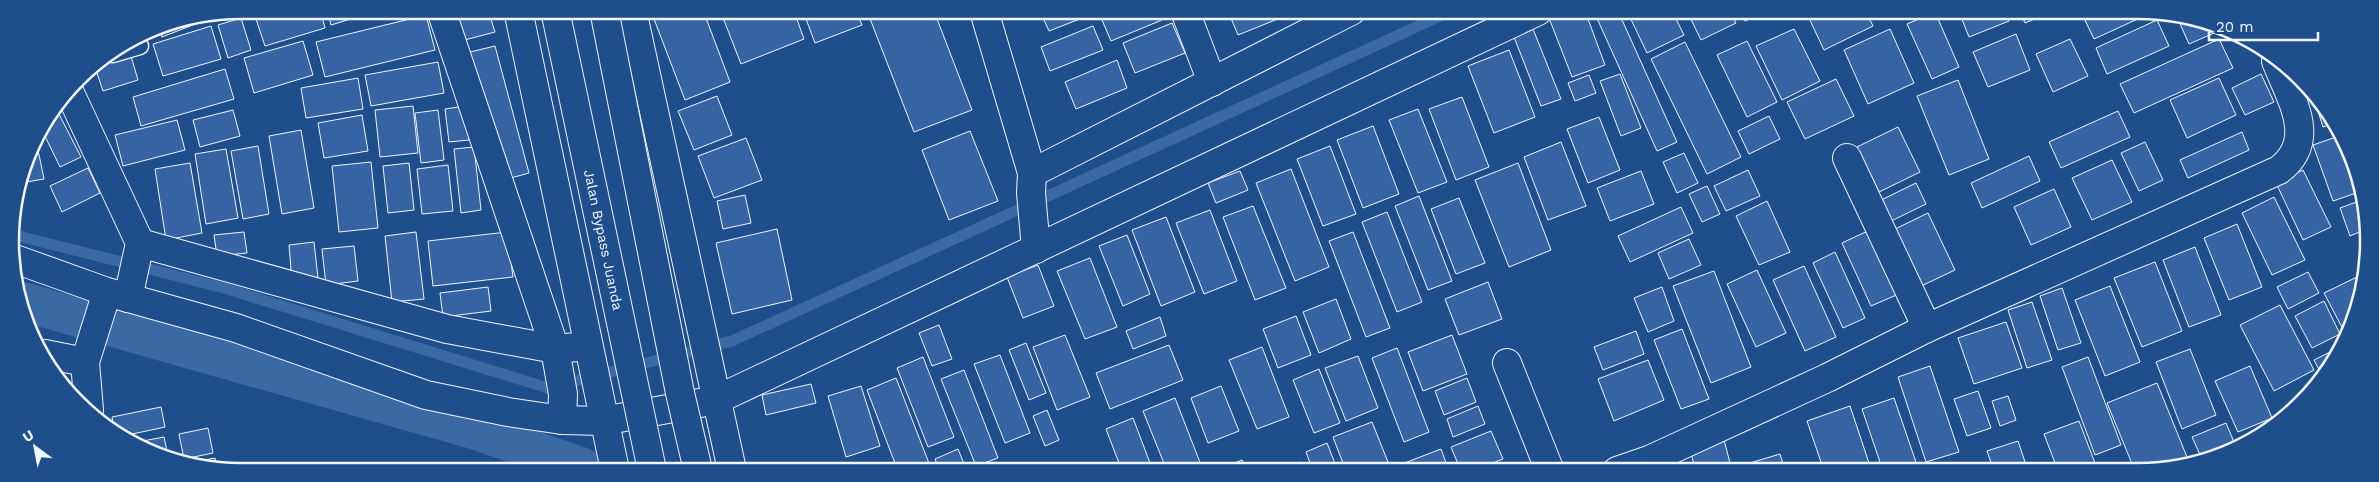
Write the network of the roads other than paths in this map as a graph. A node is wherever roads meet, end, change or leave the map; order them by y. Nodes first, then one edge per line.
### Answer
1 (444, 19) edge
2 (520, 19) edge
3 (557, 19) edge
4 (606, 19) edge
5 (634, 19) edge
6 (986, 19) edge
7 (1188, 19) edge
8 (1335, 19) edge
9 (1520, 19) edge
10 (140, 46) dead end
11 (130, 49) edge
12 (2279, 70) edge
13 (1212, 82) junction
14 (72, 97) edge
15 (1847, 158) dead end
16 (1031, 183) junction
17 (1035, 237) junction
18 (139, 248) junction
19 (20, 261) edge
20 (118, 294) junction
21 (1927, 328) junction
22 (590, 353) junction
23 (50, 354) edge
24 (88, 354) junction
25 (1507, 363) dead end
26 (559, 383) junction
27 (716, 400) junction
28 (89, 403) edge
29 (603, 420) junction
30 (613, 463) edge
31 (651, 463) edge
32 (696, 463) edge
33 (730, 463) edge
34 (1547, 463) edge
35 (1640, 463) edge

1 - 26 main road
2 - 22 main road
3 - 31 main road, Jalan Bypass Juanda, bridge
4 - 32 main road, bridge
5 - 27 main road
6 - 16 main road
7 - 13 main road
8 - 13 main road
9 - 17 main road
10 - 11 lane
12 - 21 main road
13 - 16 main road
14 - 18 main road
15 - 21 main road
16 - 17 main road
17 - 27 main road
18 - 20 main road
18 - 26 main road
19 - 20 main road
20 - 24 main road
20 - 26 main road
21 - 35 main road
22 - 26 main road
22 - 29 main road
23 - 24 main road
24 - 28 main road
25 - 34 main road
26 - 29 main road
27 - 29 main road
27 - 33 main road
29 - 30 main road

